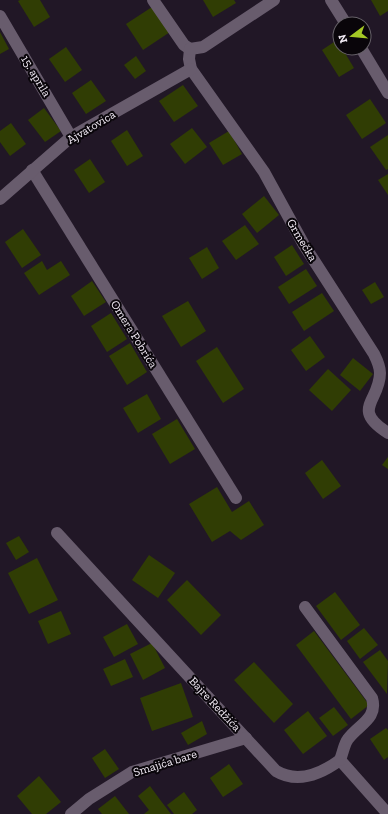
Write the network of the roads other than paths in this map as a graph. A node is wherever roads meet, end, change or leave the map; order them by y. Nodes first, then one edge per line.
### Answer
1 (153, 0) edge
2 (274, 0) edge
3 (331, 0) edge
4 (0, 16) edge
5 (341, 16) edge
6 (190, 49) junction
7 (365, 56) edge
8 (191, 69) junction
9 (388, 93) edge
10 (71, 136) junction
11 (32, 170) junction
12 (0, 199) edge
13 (388, 433) edge
14 (236, 498) dead end
15 (57, 533) dead end
16 (305, 607) dead end
17 (246, 738) junction
18 (340, 760) junction
19 (71, 814) edge
20 (388, 814) edge

1 - 6 street
2 - 6 street
3 - 5 street
4 - 10 street, 15. aprila
6 - 8 street
7 - 9 street
8 - 10 street, Ajvatovica
8 - 13 street, Grmečka
10 - 11 street, Ajvatovica
11 - 12 street, Ajvatovica
11 - 14 street, Omera Pobrića
15 - 17 street, Bajre Redžića
16 - 18 street
17 - 18 street, Bajre Redžića
17 - 19 street, Smajića bare
18 - 20 street

